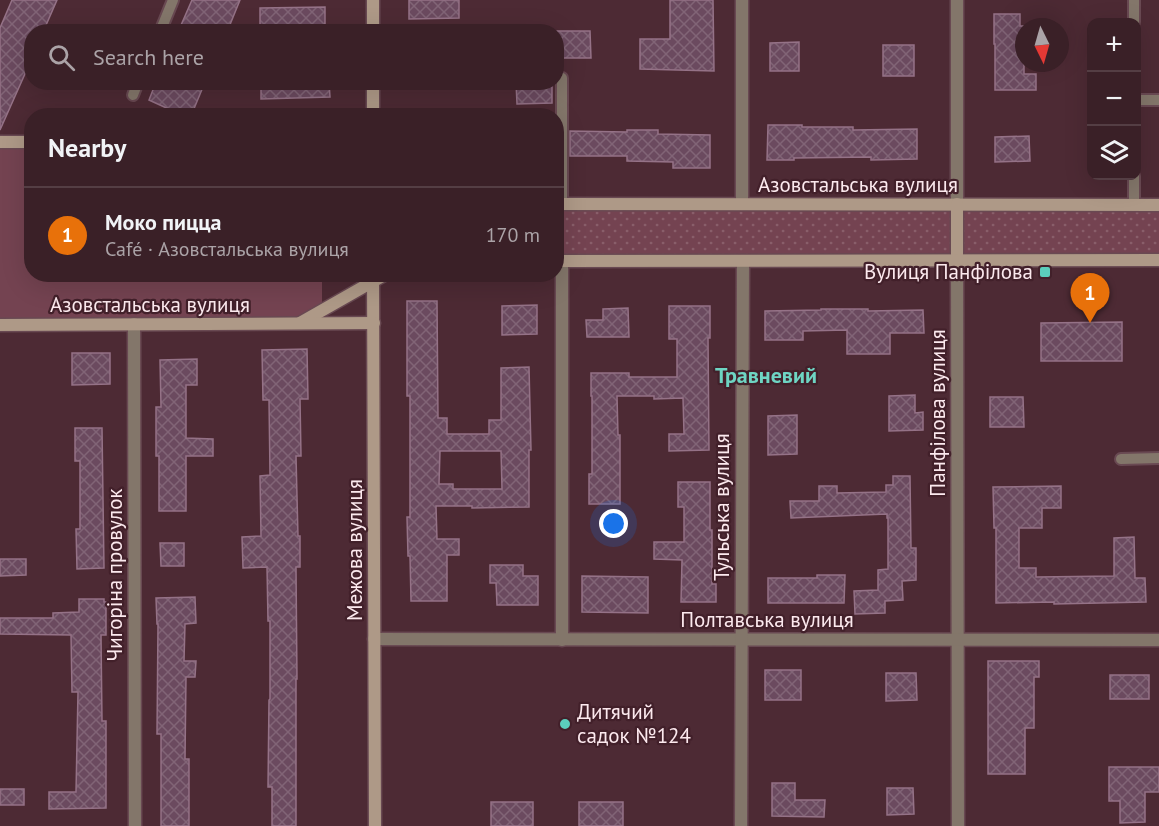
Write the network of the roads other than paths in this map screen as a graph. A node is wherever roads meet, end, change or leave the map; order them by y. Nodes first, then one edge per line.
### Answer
1 (173, 0) edge
2 (373, 0) edge
3 (742, 0) edge
4 (957, 0) edge
5 (1134, 0) edge
6 (1134, 18) edge
7 (163, 24) edge
8 (373, 24) edge
9 (135, 90) edge
10 (373, 90) edge
11 (562, 90) edge
12 (133, 94) dead end
13 (1141, 100) edge
14 (1159, 100) edge
15 (373, 108) edge
16 (561, 108) edge
17 (0, 142) edge
18 (24, 142) edge
19 (1134, 180) edge
20 (564, 204) edge
21 (742, 204) junction
22 (957, 204) junction
23 (1134, 205) junction
24 (1159, 205) edge
25 (1159, 260) edge
26 (564, 261) edge
27 (743, 261) junction
28 (957, 261) junction
29 (367, 282) edge
30 (374, 282) edge
31 (559, 282) edge
32 (299, 323) junction
33 (374, 323) junction
34 (134, 324) junction
35 (0, 325) edge
36 (1121, 459) dead end
37 (1159, 459) edge
38 (374, 639) junction
39 (741, 639) junction
40 (562, 640) junction
41 (958, 640) junction
42 (1159, 640) edge
43 (135, 826) edge
44 (375, 826) edge
45 (741, 826) edge
46 (958, 826) edge

1 - 7 lane
2 - 8 street
3 - 21 street
4 - 22 street, Панфілова вулиця
5 - 6 lane
9 - 12 lane
10 - 15 street
11 - 16 lane
13 - 14 lane
17 - 18 street
19 - 23 lane
20 - 21 street, Азовстальська вулиця
21 - 22 street, Азовстальська вулиця
22 - 23 street, Азовстальська вулиця
22 - 28 street, Панфілова вулиця
23 - 24 street, Азовстальська вулиця
25 - 28 street
26 - 27 street
27 - 28 street
27 - 39 street, Тульська вулиця
28 - 41 street, Панфілова вулиця
29 - 32 street, Азовстальська вулиця
30 - 33 street, Межова вулиця
31 - 40 street
32 - 33 street, Азовстальська вулиця
32 - 34 street, Азовстальська вулиця
33 - 38 street, Межова вулиця
34 - 35 street, Азовстальська вулиця
34 - 43 street, Чигоріна провулок
36 - 37 lane
38 - 40 street, Полтавська вулиця
38 - 44 street, Межова вулиця
39 - 40 street, Полтавська вулиця
39 - 41 street, Полтавська вулиця
39 - 45 street, Тульська вулиця
41 - 42 street, Полтавська вулиця
41 - 46 street, Панфілова вулиця

